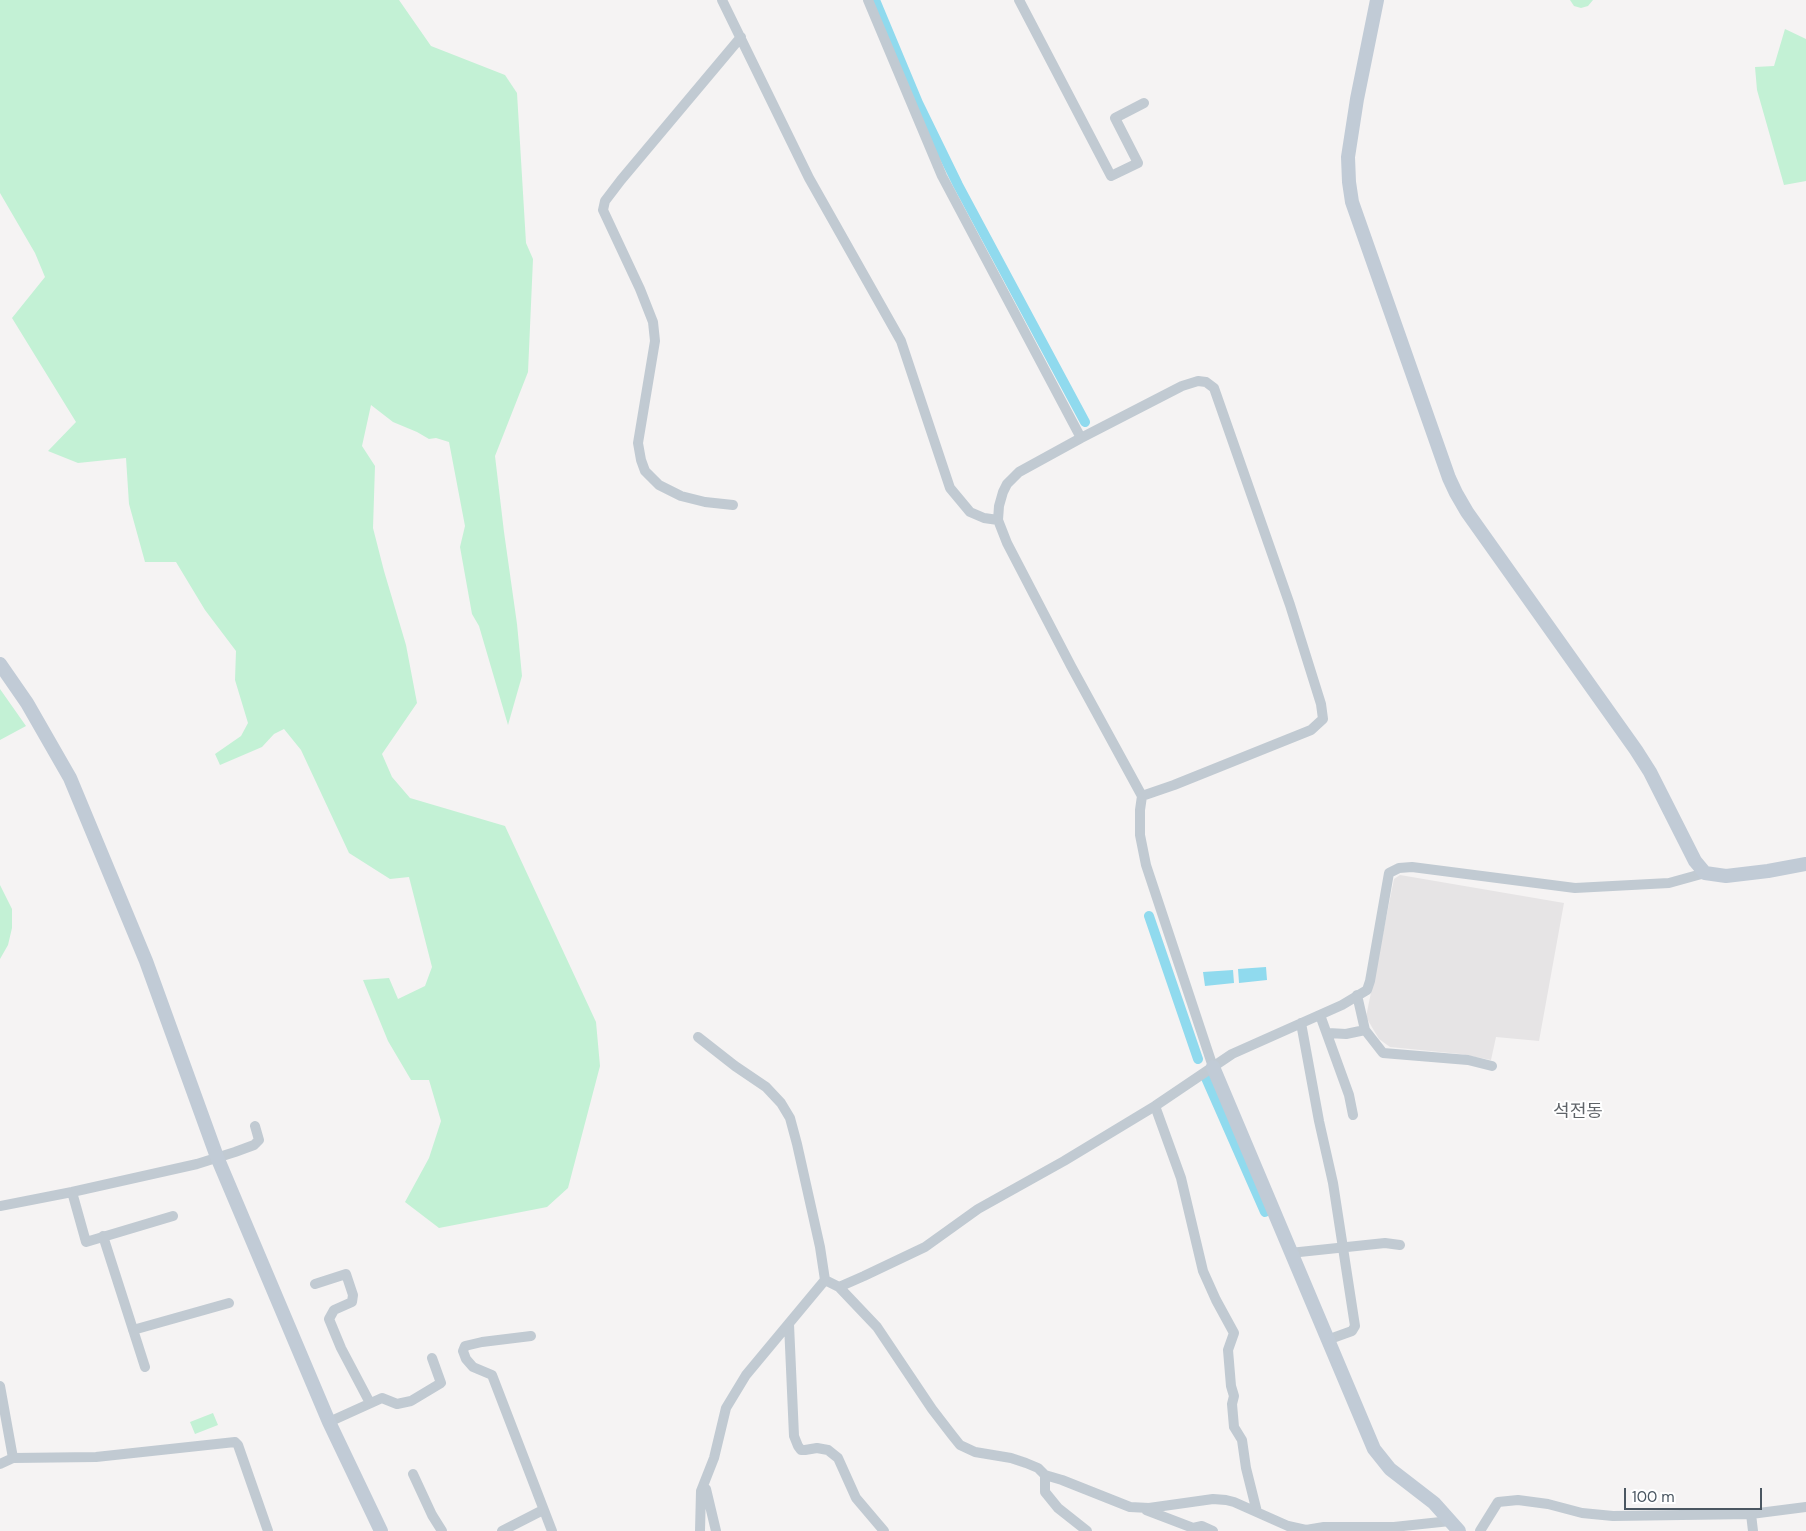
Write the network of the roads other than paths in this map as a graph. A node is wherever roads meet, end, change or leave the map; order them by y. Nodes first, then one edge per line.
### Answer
1 (722, 0) edge
2 (868, 0) edge
3 (1019, 0) edge
4 (1378, 0) edge
5 (741, 38) junction
6 (1144, 103) dead end
7 (1081, 438) junction
8 (733, 505) dead end
9 (998, 520) junction
10 (0, 664) edge
11 (1142, 796) junction
12 (1806, 864) edge
13 (1705, 873) junction
14 (1358, 996) junction
15 (1320, 1015) junction
16 (1301, 1023) junction
17 (1365, 1030) junction
18 (1328, 1034) junction
19 (698, 1037) dead end
20 (1492, 1066) dead end
21 (1213, 1067) junction
22 (1155, 1106) junction
23 (1353, 1115) dead end
24 (255, 1126) dead end
25 (217, 1158) junction
26 (72, 1192) junction
27 (0, 1206) edge
28 (173, 1216) dead end
29 (103, 1236) junction
30 (1400, 1245) dead end
31 (1343, 1247) junction
32 (1290, 1253) junction
33 (825, 1280) junction
34 (315, 1284) dead end
35 (839, 1287) junction
36 (230, 1303) dead end
37 (789, 1324) junction
38 (133, 1330) junction
39 (531, 1336) dead end
40 (1327, 1340) junction
41 (432, 1358) dead end
42 (145, 1367) dead end
43 (0, 1386) edge
44 (370, 1403) junction
45 (329, 1422) junction
46 (13, 1458) junction
47 (0, 1464) edge
48 (413, 1474) dead end
49 (1045, 1475) junction
50 (705, 1483) junction
51 (1806, 1507) edge
52 (1140, 1508) junction
53 (544, 1510) junction
54 (1257, 1512) junction
55 (1751, 1514) junction
56 (1455, 1526) edge
57 (268, 1531) edge
58 (381, 1531) edge
59 (442, 1531) edge
60 (502, 1531) edge
61 (552, 1531) edge
62 (700, 1531) edge
63 (716, 1531) edge
64 (884, 1531) edge
65 (1087, 1531) edge
66 (1214, 1531) edge
67 (1480, 1531) edge
68 (1753, 1531) edge

1 - 5 street
2 - 7 street
3 - 6 street
4 - 13 street
5 - 8 street
5 - 9 street
7 - 9 street
7 - 11 street
9 - 11 street
10 - 25 street
11 - 21 street
12 - 13 street
13 - 14 street
14 - 15 street
14 - 17 street
15 - 16 street
15 - 18 street
16 - 21 street
16 - 31 street
17 - 18 street
17 - 20 street
18 - 23 street
19 - 33 street
21 - 22 street
21 - 32 street
22 - 35 street
22 - 54 street
24 - 25 street
25 - 26 street
25 - 45 street
26 - 27 street
26 - 29 street
28 - 29 street
29 - 38 street
30 - 31 street
31 - 32 street
31 - 40 street
32 - 40 street
33 - 35 street
33 - 37 street
34 - 44 street
35 - 49 street
36 - 38 street
37 - 50 street
37 - 64 street
38 - 42 street
39 - 53 street
40 - 56 street
41 - 44 street
43 - 46 street
44 - 45 street
45 - 58 street
46 - 47 street
46 - 57 street
48 - 59 street
49 - 52 street
49 - 65 street
50 - 62 street
50 - 63 street
51 - 55 street
52 - 54 street
52 - 66 street
53 - 60 street
53 - 61 street
54 - 56 street
55 - 67 street
55 - 68 street

